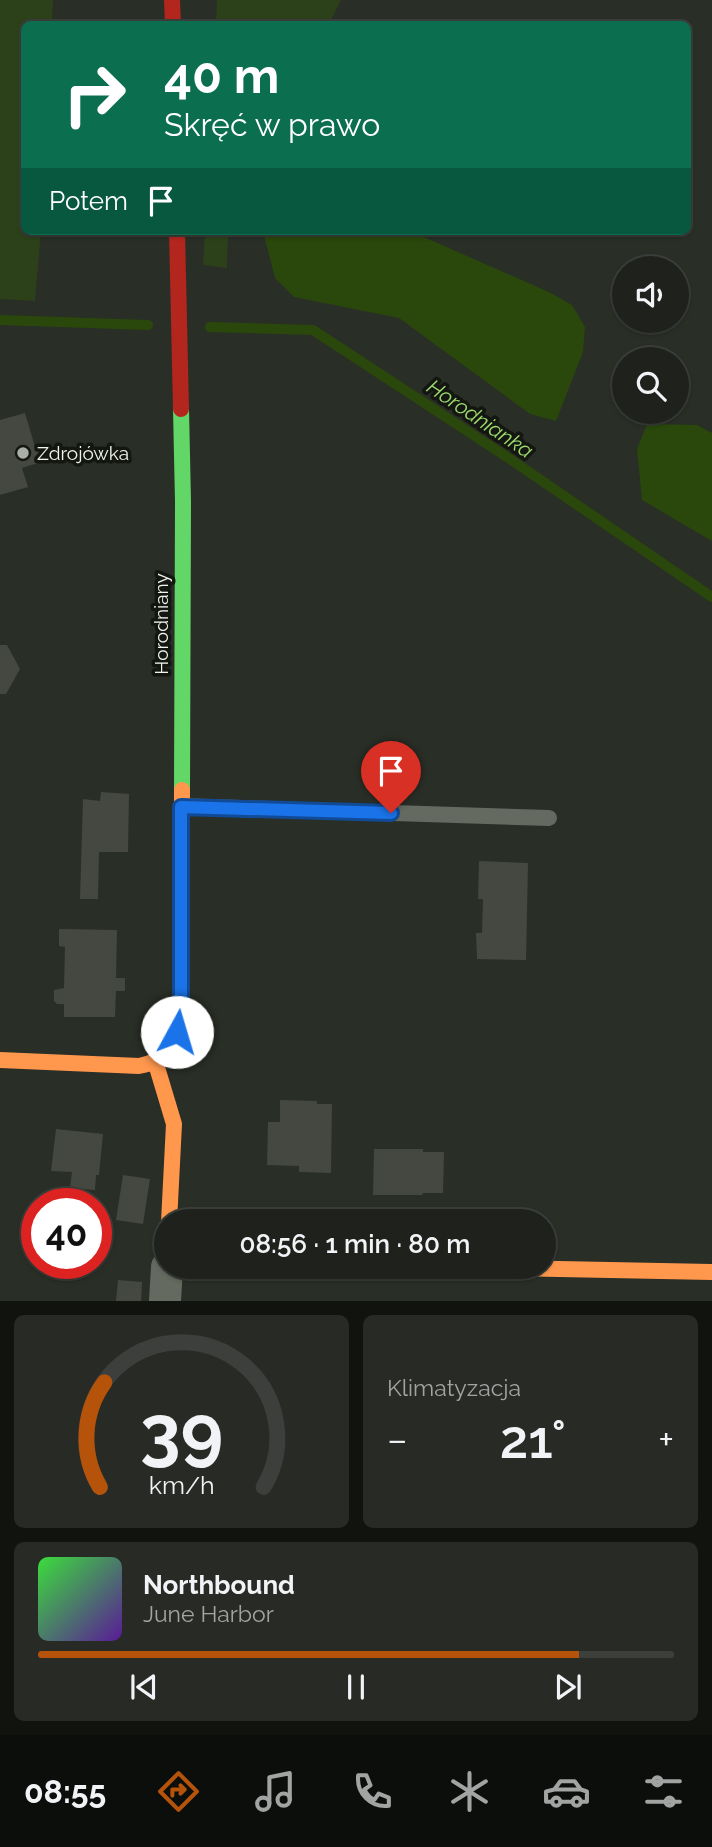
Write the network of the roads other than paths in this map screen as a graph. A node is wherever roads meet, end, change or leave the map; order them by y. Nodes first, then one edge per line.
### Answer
1 (172, 0) edge
2 (173, 21) edge
3 (177, 235) edge
4 (181, 807) junction
5 (549, 818) dead end
6 (0, 1060) edge
7 (156, 1064) junction
8 (170, 1209) edge
9 (556, 1269) edge
10 (712, 1272) edge
11 (167, 1279) edge
12 (166, 1301) edge

1 - 2 street
3 - 4 street, Horodniany
4 - 5 lane
4 - 7 street, Horodniany
6 - 7 street
7 - 8 street
9 - 10 street
11 - 12 street

